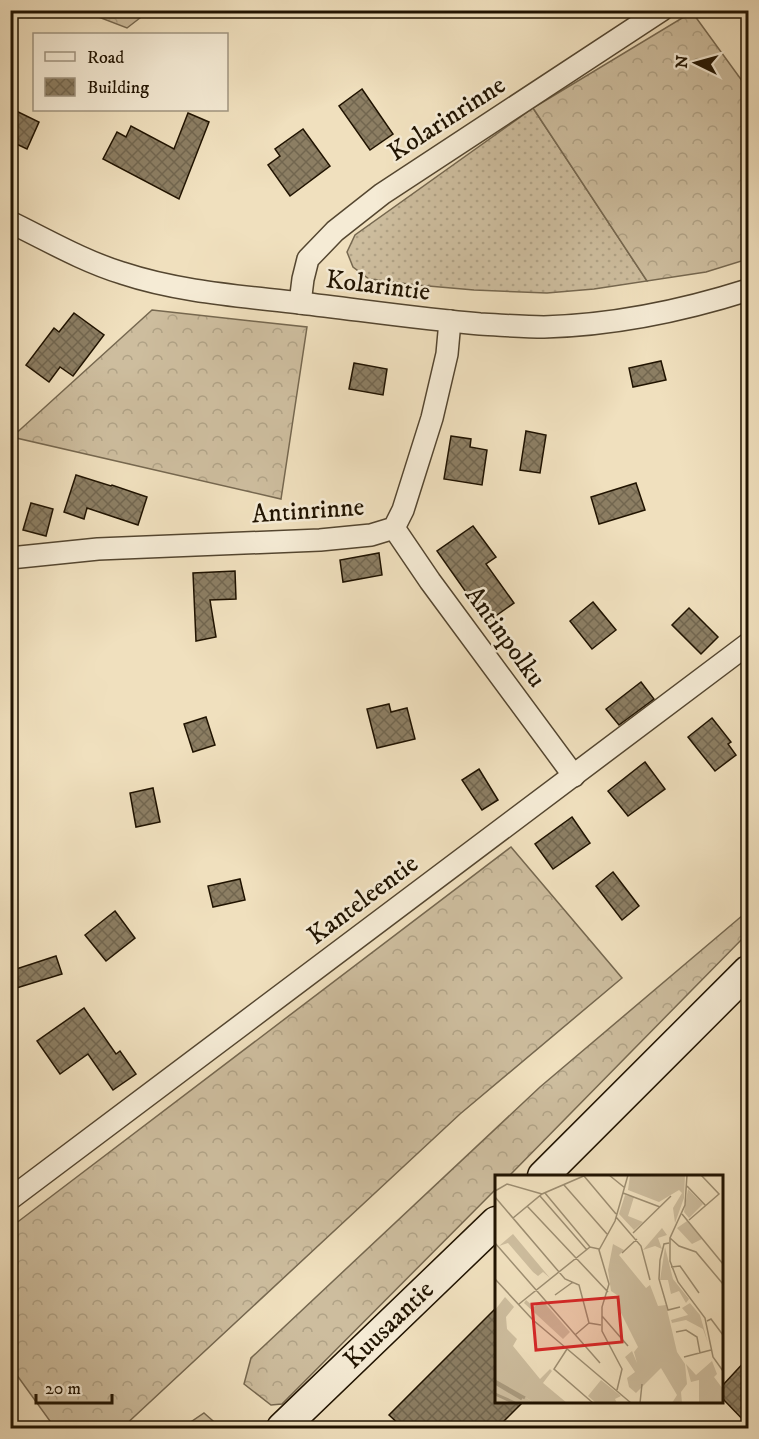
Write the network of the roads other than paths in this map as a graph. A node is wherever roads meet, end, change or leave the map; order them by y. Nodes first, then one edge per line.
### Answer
1 (662, 10) edge
2 (10, 222) edge
3 (748, 290) edge
4 (300, 303) junction
5 (450, 321) junction
6 (394, 528) junction
7 (10, 558) edge
8 (748, 644) edge
9 (574, 776) junction
10 (748, 971) edge
11 (544, 1175) edge
12 (10, 1199) edge
13 (495, 1223) edge
14 (282, 1428) edge

1 - 4 street, Kolarinrinne
2 - 4 street, Kolarintie
3 - 5 street, Kolarintie
4 - 5 street, Kolarintie
5 - 6 street, Antinrinne
6 - 7 street, Antinrinne
6 - 9 street, Antinpolku
8 - 9 street, Kanteleentie
9 - 12 street, Kanteleentie
10 - 11 main road
13 - 14 main road, Kuusaantie

